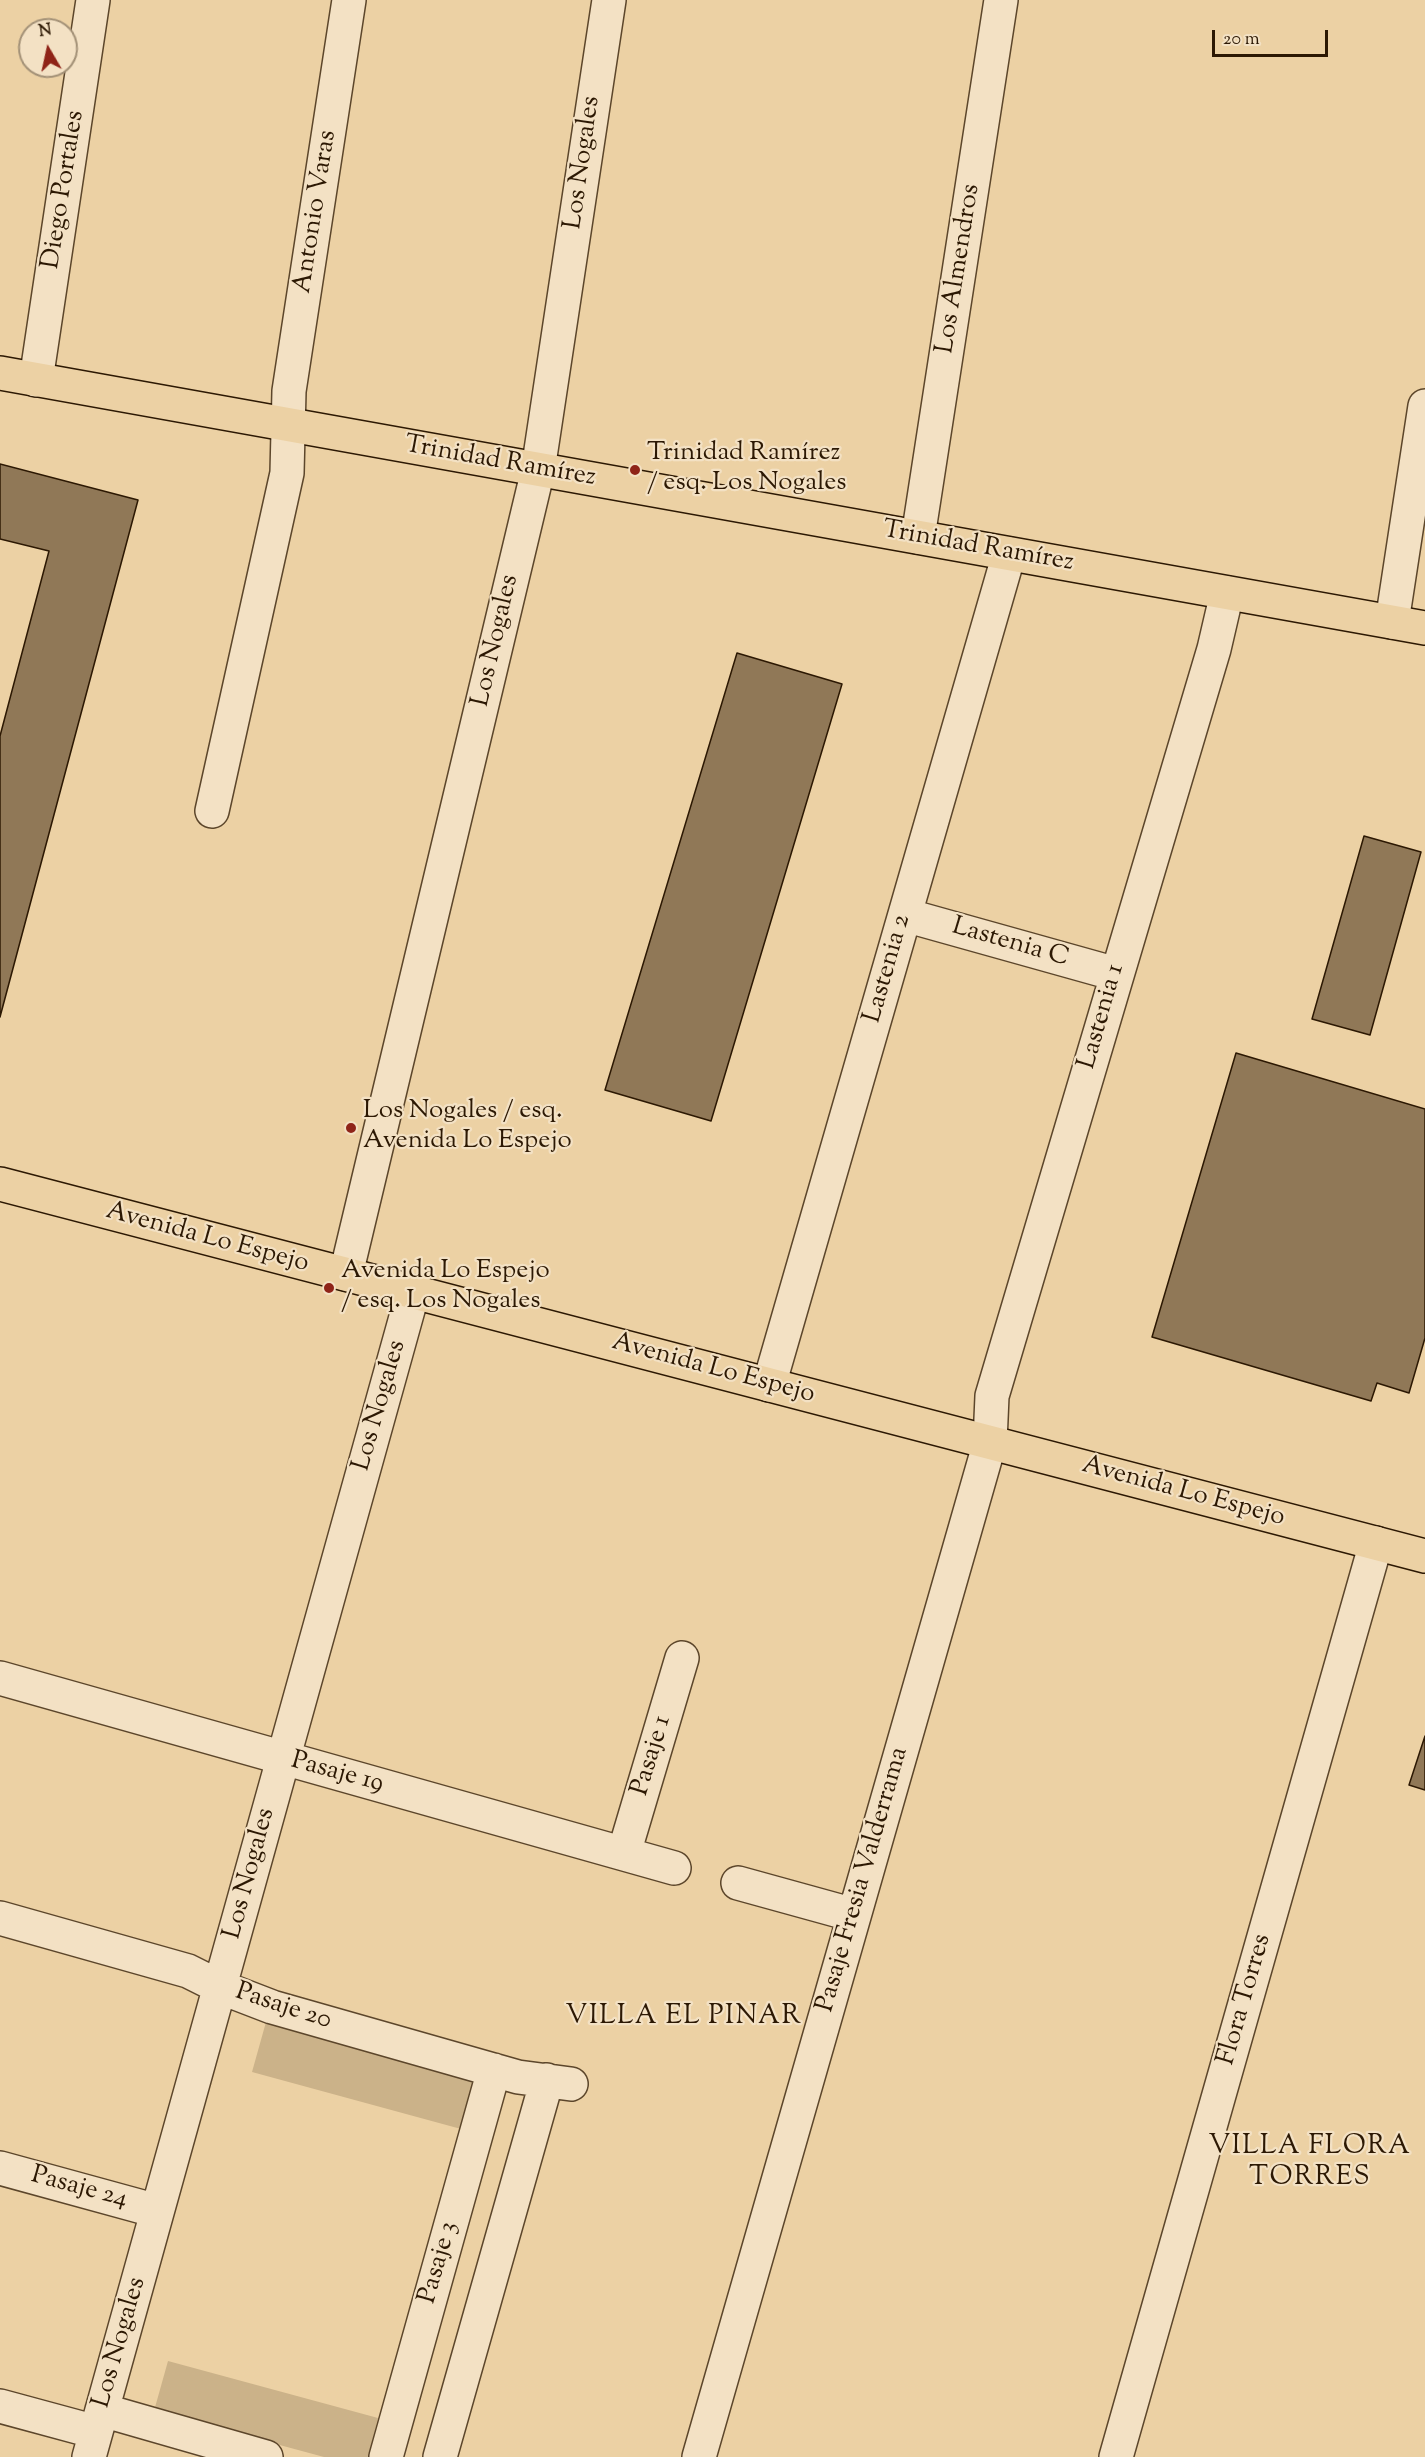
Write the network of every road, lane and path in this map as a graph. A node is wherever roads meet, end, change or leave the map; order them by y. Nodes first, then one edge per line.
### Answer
1 (93, 0) edge
2 (349, 0) edge
3 (609, 0) edge
4 (1001, 0) edge
5 (0, 373) edge
6 (36, 380) junction
7 (1425, 406) edge
8 (288, 425) junction
9 (538, 470) junction
10 (918, 537) junction
11 (1009, 554) junction
12 (1227, 593) junction
13 (1392, 622) junction
14 (1425, 628) edge
15 (212, 811) dead end
16 (905, 915) junction
17 (1116, 974) junction
18 (0, 1184) edge
19 (346, 1275) junction
20 (413, 1292) junction
21 (769, 1384) junction
22 (990, 1442) junction
23 (1376, 1543) junction
24 (1425, 1556) edge
25 (682, 1658) dead end
26 (0, 1678) edge
27 (283, 1759) junction
28 (624, 1853) junction
29 (674, 1868) dead end
30 (738, 1883) dead end
31 (854, 1915) junction
32 (0, 1918) edge
33 (220, 1987) junction
34 (494, 2070) junction
35 (559, 2082) joint
36 (0, 2168) edge
37 (157, 2211) junction
38 (0, 2406) edge
39 (96, 2433) edge
40 (266, 2457) edge
41 (386, 2457) edge
42 (440, 2457) edge
43 (699, 2457) edge
44 (1116, 2457) edge

1 - 6 street, Diego Portales
2 - 8 street, Antonio Varas
3 - 9 street, Los Nogales
4 - 10 street, Los Almendros
5 - 6 main road, Trinidad Ramírez
6 - 8 main road, Trinidad Ramírez
7 - 13 street
8 - 9 main road, Trinidad Ramírez
8 - 15 street, Antonio Varas
9 - 10 main road, Trinidad Ramírez
9 - 19 street, Los Nogales
10 - 11 main road, Trinidad Ramírez
11 - 12 main road, Trinidad Ramírez
11 - 16 street, Lastenia 2
12 - 13 main road, Trinidad Ramírez
12 - 17 street, Lastenia 1
13 - 14 main road, Trinidad Ramírez
16 - 17 street, Lastenia C
16 - 21 street, Lastenia 2
17 - 22 street, Lastenia 1
18 - 19 main road, Avenida Lo Espejo
19 - 20 main road, Avenida Lo Espejo
20 - 21 main road, Avenida Lo Espejo
20 - 27 street, Los Nogales
21 - 22 main road, Avenida Lo Espejo
22 - 23 main road, Avenida Lo Espejo
22 - 31 street, Pasaje Fresia Valderrama
23 - 24 main road, Avenida Lo Espejo
23 - 44 street, Flora Torres
25 - 28 street, Pasaje 1
26 - 27 street, Pasaje 19
27 - 28 street, Pasaje 19
27 - 33 street, Los Nogales
28 - 29 street, Pasaje 19
30 - 31 street
31 - 43 street, Pasaje Fresia Valderrama
32 - 33 street, Pasaje 20
33 - 34 street, Pasaje 20
33 - 37 street, Los Nogales
34 - 35 street, Pasaje 20
34 - 41 street, Pasaje 3
35 - 42 street, Pasaje 3
36 - 37 street, Pasaje 24
37 - 39 street, Los Nogales
38 - 39 street
39 - 40 street

